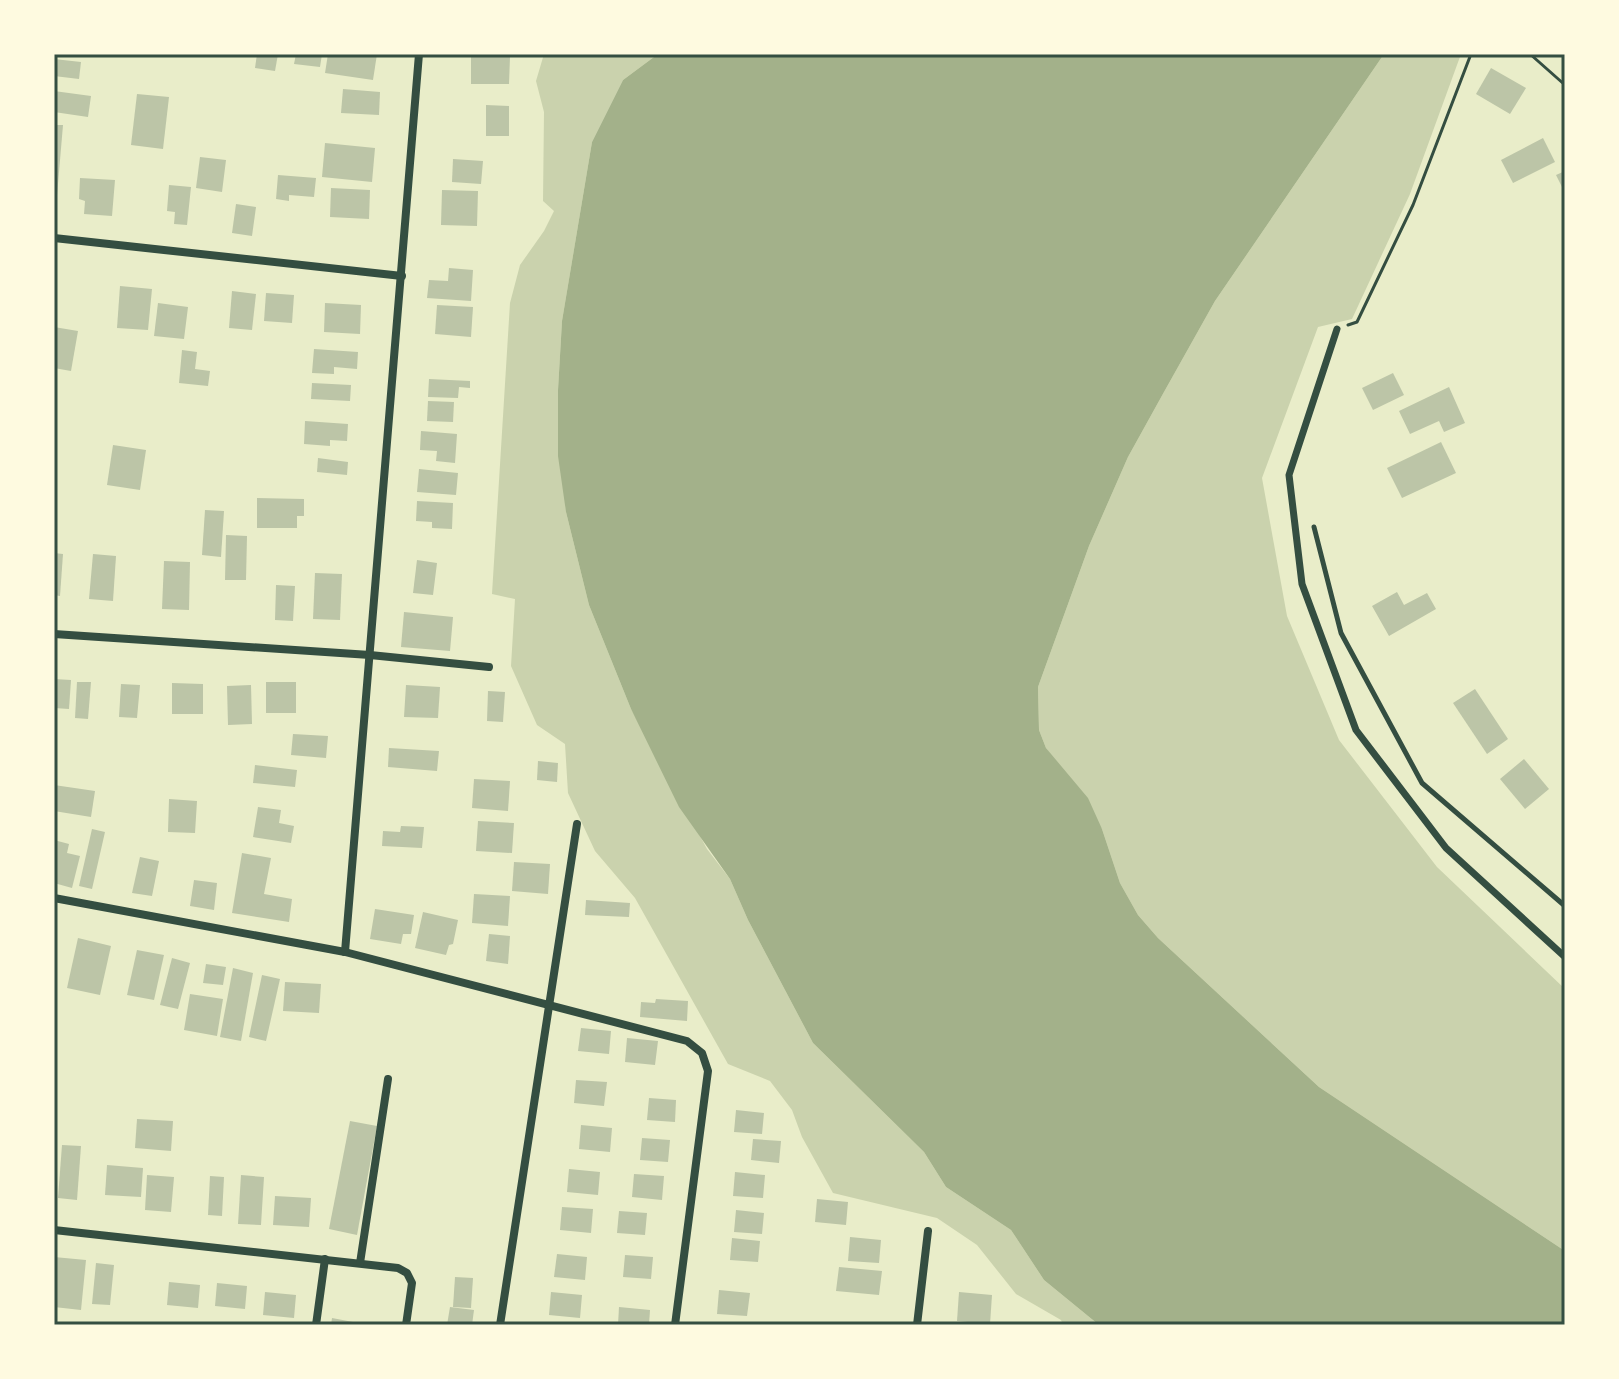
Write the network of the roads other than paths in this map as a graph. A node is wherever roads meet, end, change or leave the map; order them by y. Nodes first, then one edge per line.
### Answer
1 (419, 54) edge
2 (54, 238) edge
3 (402, 276) junction
4 (1337, 329) road end
5 (1314, 527) dead end
6 (54, 634) edge
7 (370, 655) junction
8 (489, 667) dead end
9 (577, 824) dead end
10 (54, 898) edge
11 (1565, 906) edge
12 (345, 952) junction
13 (1565, 957) edge
14 (550, 1005) junction
15 (388, 1079) dead end
16 (54, 1230) edge
17 (928, 1231) dead end
18 (325, 1259) junction
19 (360, 1263) junction
20 (316, 1325) edge
21 (406, 1325) edge
22 (500, 1325) edge
23 (675, 1325) edge
24 (917, 1325) edge

1 - 3 street
2 - 3 street
3 - 7 street
4 - 13 street
5 - 11 lane
6 - 7 street
7 - 8 street
7 - 12 street
9 - 14 street
10 - 12 street
12 - 14 street
14 - 22 street
14 - 23 street
15 - 19 street
16 - 18 street
17 - 24 street
18 - 19 street
18 - 20 street
19 - 21 street

